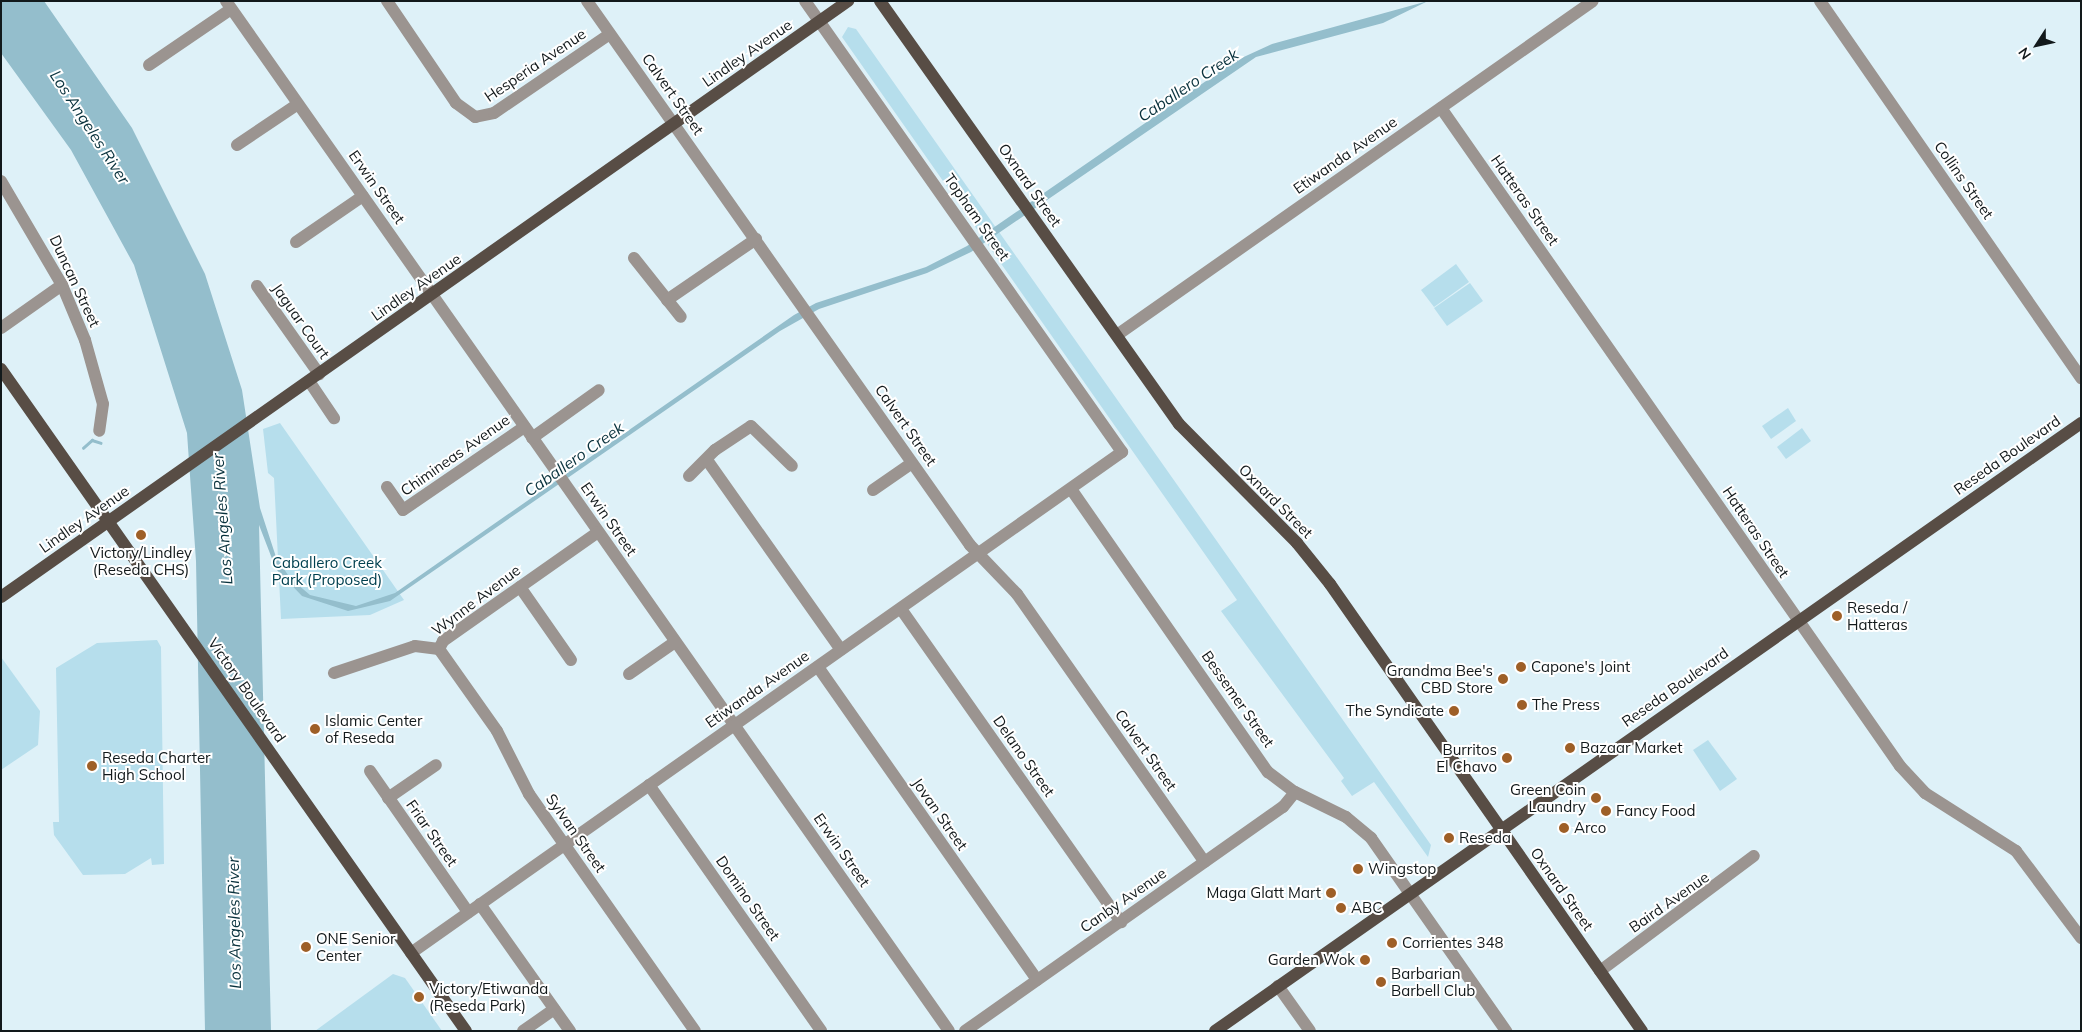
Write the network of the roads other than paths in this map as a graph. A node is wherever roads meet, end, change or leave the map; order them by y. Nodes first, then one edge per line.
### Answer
1 (387, 1) edge
2 (587, 1) edge
3 (806, 1) edge
4 (848, 1) edge
5 (880, 1) edge
6 (1593, 1) edge
7 (1820, 1) edge
8 (228, 5) edge
9 (820, 22) junction
10 (610, 34) junction
11 (148, 65) dead end
12 (298, 104) junction
13 (1441, 108) junction
14 (674, 124) junction
15 (237, 146) dead end
16 (1, 181) edge
17 (363, 196) junction
18 (6, 199) edge
19 (756, 239) junction
20 (296, 242) dead end
21 (634, 258) dead end
22 (62, 285) junction
23 (257, 286) dead end
24 (433, 295) junction
25 (667, 300) junction
26 (681, 317) dead end
27 (1, 328) edge
28 (1117, 336) junction
29 (1, 369) edge
30 (314, 378) junction
31 (2081, 378) edge
32 (599, 390) dead end
33 (334, 418) dead end
34 (2081, 423) edge
35 (524, 427) junction
36 (99, 431) dead end
37 (532, 438) junction
38 (1122, 452) joint
39 (707, 460) junction
40 (912, 462) junction
41 (792, 466) dead end
42 (688, 476) dead end
43 (387, 487) dead end
44 (1071, 489) junction
45 (873, 490) dead end
46 (109, 522) junction
47 (598, 532) junction
48 (977, 554) junction
49 (520, 587) junction
50 (1, 597) edge
51 (901, 609) junction
52 (1798, 621) junction
53 (675, 642) junction
54 (439, 649) junction
55 (841, 650) junction
56 (571, 660) dead end
57 (818, 666) junction
58 (334, 673) dead end
59 (629, 674) dead end
60 (734, 726) junction
61 (436, 765) dead end
62 (370, 772) dead end
63 (649, 785) junction
64 (1295, 792) junction
65 (388, 798) junction
66 (1500, 830) junction
67 (564, 844) junction
68 (1754, 856) dead end
69 (1205, 862) junction
70 (1410, 893) junction
71 (480, 904) junction
72 (468, 912) junction
73 (1121, 922) junction
74 (2081, 938) edge
75 (411, 953) junction
76 (1600, 971) junction
77 (1036, 980) junction
78 (1278, 986) junction
79 (554, 1009) junction
80 (466, 1031) edge
81 (523, 1031) edge
82 (570, 1031) edge
83 (695, 1031) edge
84 (821, 1031) edge
85 (949, 1031) edge
86 (965, 1031) edge
87 (1215, 1031) edge
88 (1310, 1031) edge
89 (1506, 1031) edge
90 (1642, 1031) edge

1 - 10 street, Hesperia Avenue
2 - 10 street, Calvert Street
3 - 9 street, Topham Street
4 - 9 main road, Lindley Avenue
5 - 28 main road, Oxnard Street
6 - 13 street, Etiwanda Avenue
7 - 31 street, Collins Street
8 - 11 street
8 - 12 street, Erwin Street
9 - 14 main road, Lindley Avenue
9 - 38 street, Topham Street
10 - 14 street, Calvert Street
12 - 15 street
12 - 17 street, Erwin Street
13 - 28 street, Etiwanda Avenue
13 - 52 street, Hatteras Street
14 - 19 street, Calvert Street
14 - 24 main road, Lindley Avenue
16 - 18 street, Duncan Street
17 - 20 street
17 - 24 street, Erwin Street
18 - 22 street, Duncan Street
19 - 25 street
19 - 40 street, Calvert Street
21 - 25 street
22 - 27 street
22 - 36 street, Duncan Street
23 - 30 street, Jaguar Court
24 - 30 main road, Lindley Avenue
24 - 35 street, Erwin Street
25 - 26 street
28 - 66 main road, Oxnard Street
29 - 46 main road, Victory Boulevard
30 - 33 street, Jaguar Court
30 - 46 main road, Lindley Avenue
32 - 37 street
34 - 52 main road, Reseda Boulevard
35 - 37 street, Erwin Street
35 - 43 street, Chimineas Avenue
37 - 47 street, Erwin Street
38 - 44 street, Etiwanda Avenue
39 - 41 street
39 - 42 street
39 - 55 street
40 - 45 street
40 - 48 street, Calvert Street
44 - 48 street, Etiwanda Avenue
44 - 64 street, Bessemer Street
46 - 50 main road, Lindley Avenue
46 - 75 main road, Victory Boulevard
47 - 49 street, Wynne Avenue
47 - 53 street, Erwin Street
48 - 51 street, Etiwanda Avenue
48 - 69 street, Calvert Street
49 - 54 street, Wynne Avenue
49 - 56 street
51 - 55 street, Etiwanda Avenue
51 - 73 street, Delano Street
52 - 66 main road, Reseda Boulevard
52 - 74 street, Hatteras Street
53 - 59 street
53 - 60 street, Erwin Street
54 - 58 street, Wynne Avenue
54 - 67 street, Sylvan Street
55 - 57 street, Etiwanda Avenue
57 - 60 street, Etiwanda Avenue
57 - 77 street, Jovan Street
60 - 63 street, Etiwanda Avenue
60 - 85 street, Erwin Street
61 - 65 street
62 - 65 street, Friar Street
63 - 67 street, Etiwanda Avenue
63 - 84 street, Domino Street
64 - 69 street, Canby Avenue
64 - 70 street, Bessemer Street
65 - 72 street, Friar Street
66 - 70 main road, Reseda Boulevard
66 - 76 main road, Oxnard Street
67 - 71 street, Etiwanda Avenue
67 - 83 street, Sylvan Street
68 - 76 street, Baird Avenue
69 - 73 street, Canby Avenue
70 - 78 main road, Reseda Boulevard
70 - 89 street
71 - 72 street, Etiwanda Avenue
71 - 79 street
72 - 75 street, Etiwanda Avenue
73 - 77 street, Canby Avenue
75 - 80 main road, Victory Boulevard
76 - 90 main road, Oxnard Street
77 - 86 street, Canby Avenue
78 - 87 main road, Reseda Boulevard
78 - 88 street
79 - 81 street
79 - 82 street

